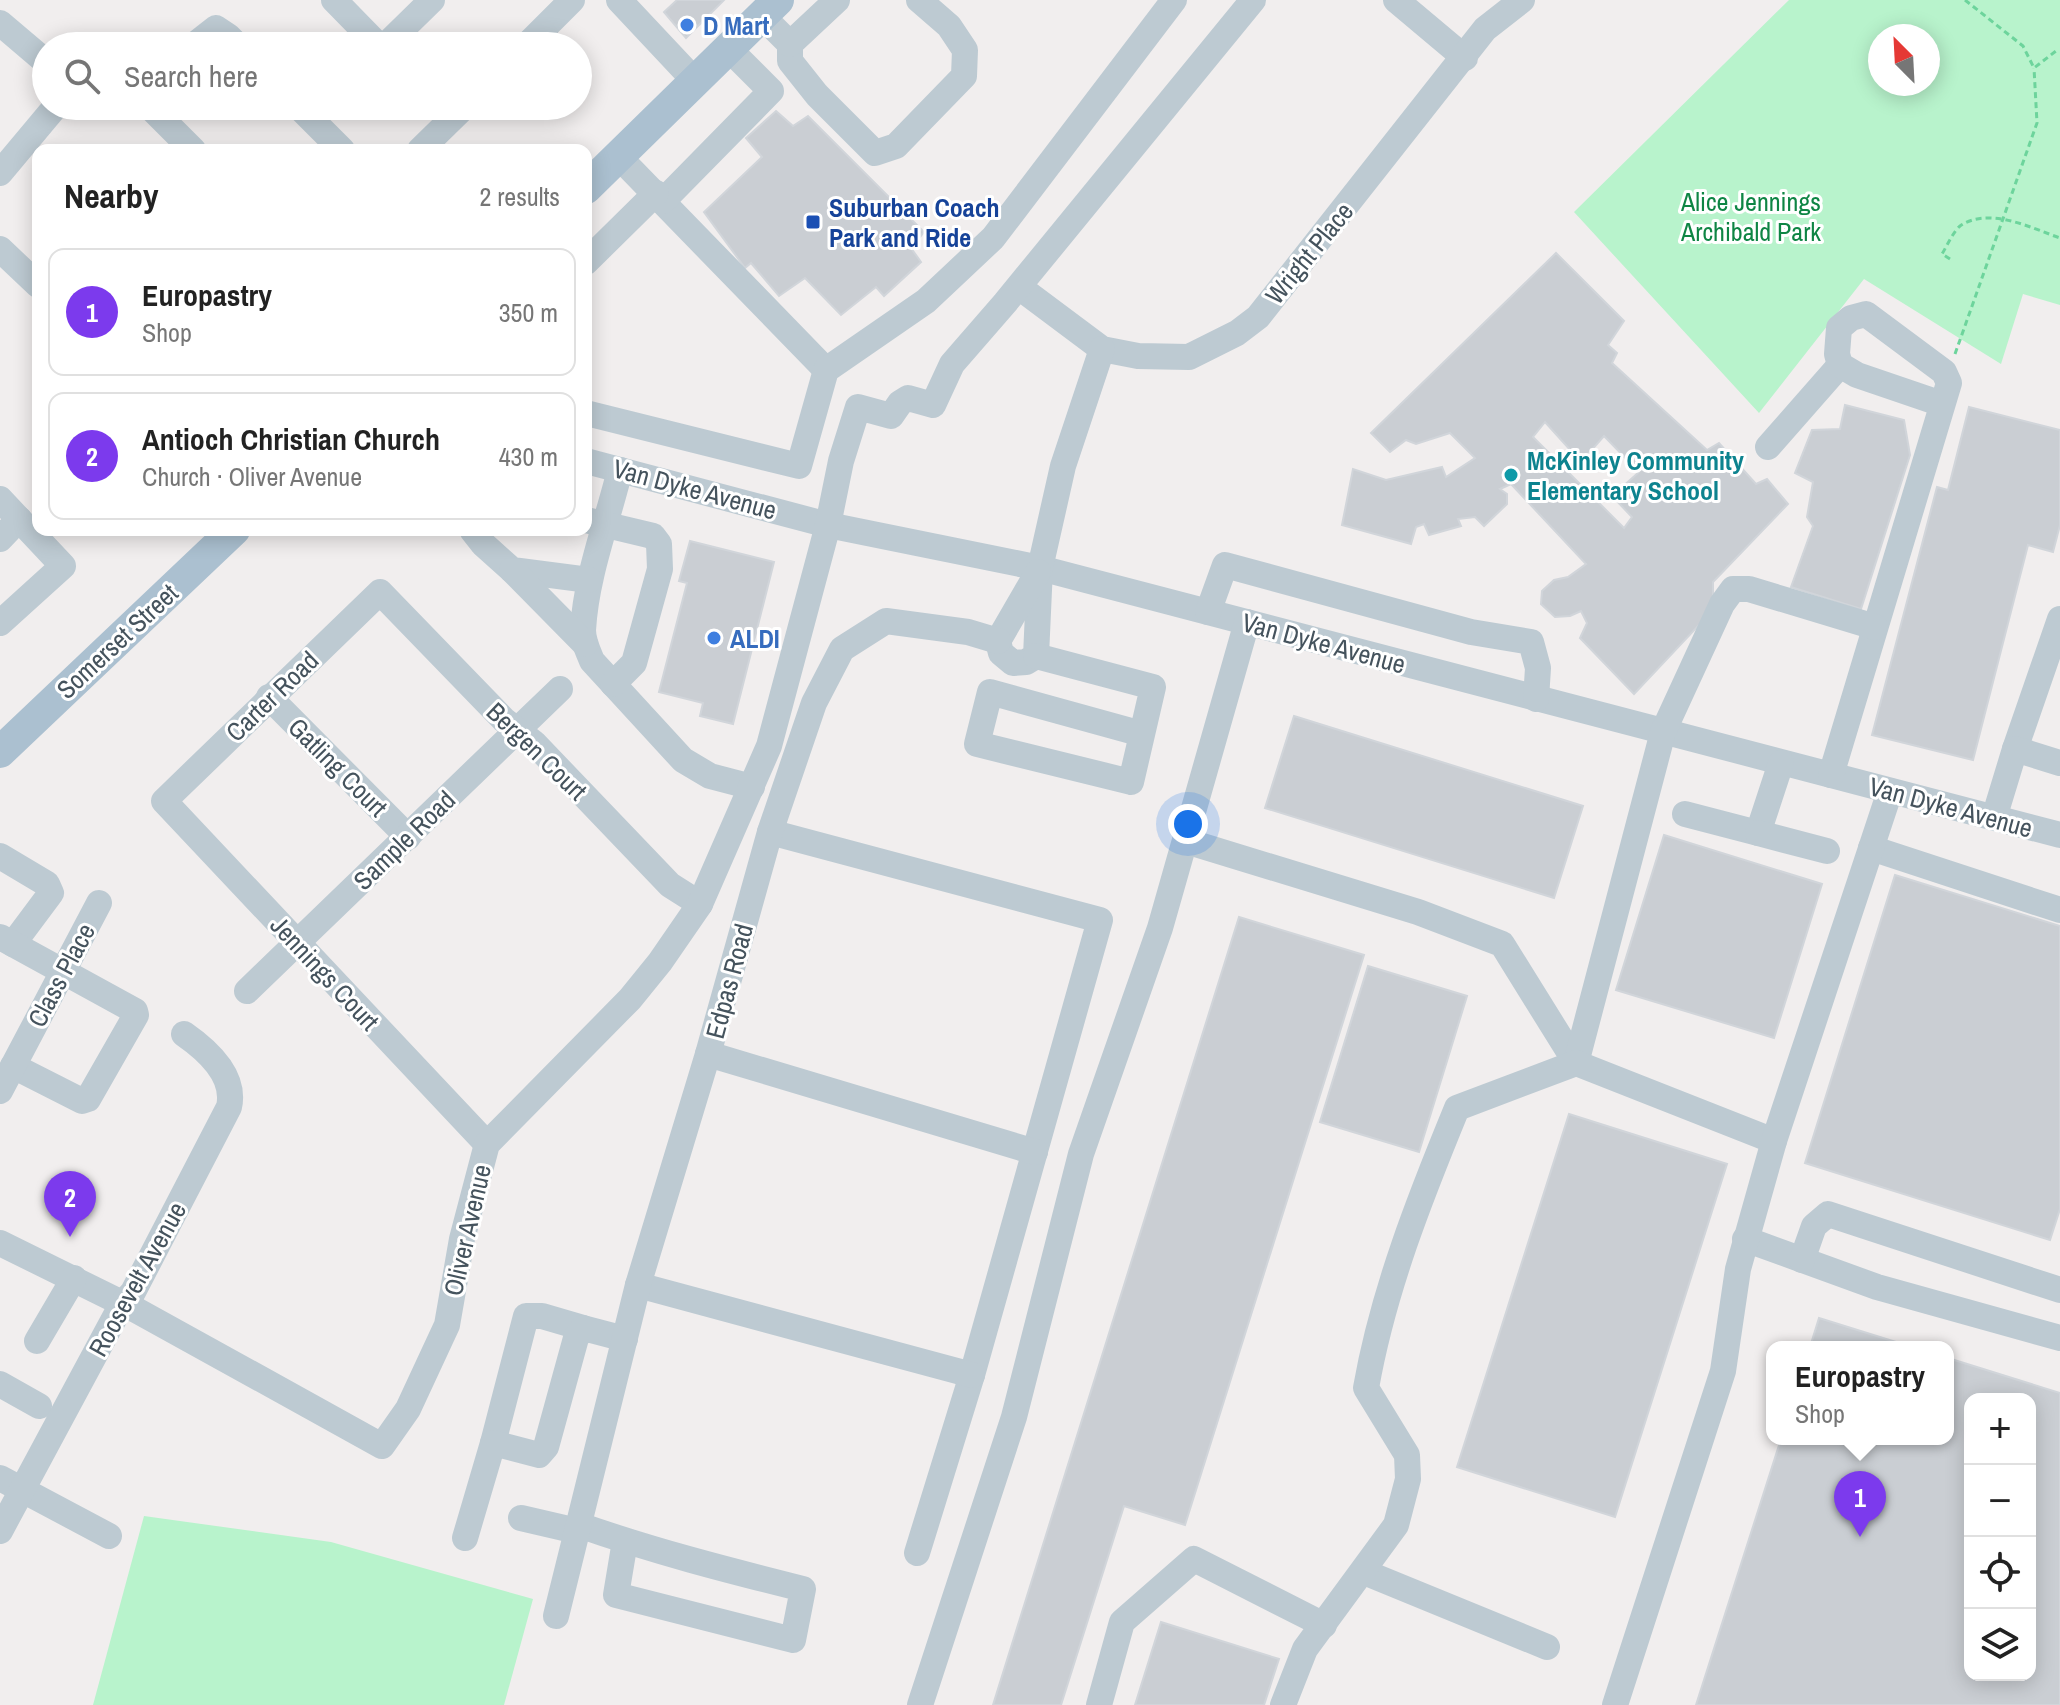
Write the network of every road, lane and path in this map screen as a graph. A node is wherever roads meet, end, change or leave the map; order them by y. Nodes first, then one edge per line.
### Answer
1 (334, 0) edge
2 (432, 0) edge
3 (572, 0) edge
4 (619, 0) edge
5 (837, 0) edge
6 (919, 0) edge
7 (1174, 0) edge
8 (1253, 0) edge
9 (1396, 0) edge
10 (1522, 0) edge
11 (1965, 0) edge
12 (770, 8) edge
13 (0, 23) edge
14 (367, 32) edge
15 (397, 32) edge
16 (540, 32) edge
17 (790, 44) junction
18 (728, 48) junction
19 (32, 50) edge
20 (2056, 51) dead end
21 (1465, 58) junction
22 (2034, 68) junction
23 (694, 80) junction
24 (44, 120) edge
25 (163, 120) edge
26 (312, 120) edge
27 (444, 120) edge
28 (187, 144) edge
29 (336, 144) edge
30 (425, 144) edge
31 (618, 156) junction
32 (0, 173) edge
33 (592, 182) edge
34 (659, 197) junction
35 (2003, 219) junction
36 (2060, 238) edge
37 (0, 249) edge
38 (592, 257) edge
39 (1950, 259) dead end
40 (32, 279) edge
41 (1019, 287) junction
42 (1102, 349) junction
43 (1952, 362) dead end
44 (1840, 365) junction
45 (826, 370) junction
46 (1942, 404) junction
47 (592, 414) edge
48 (1768, 447) dead end
49 (592, 463) edge
50 (620, 470) junction
51 (0, 499) edge
52 (19, 519) junction
53 (596, 523) edge
54 (828, 525) junction
55 (32, 533) edge
56 (35, 536) edge
57 (228, 536) edge
58 (477, 536) edge
59 (0, 539) edge
60 (1040, 568) junction
61 (512, 570) junction
62 (589, 580) junction
63 (380, 592) joint
64 (1208, 612) junction
65 (2060, 619) edge
66 (1247, 622) junction
67 (0, 623) edge
68 (1875, 627) junction
69 (998, 641) junction
70 (585, 644) junction
71 (1036, 656) junction
72 (613, 684) junction
73 (560, 689) dead end
74 (269, 697) junction
75 (1536, 699) junction
76 (517, 731) junction
77 (1663, 732) junction
78 (1142, 734) junction
79 (2015, 749) junction
80 (0, 752) edge
81 (1781, 763) junction
82 (2060, 763) edge
83 (1831, 775) junction
84 (752, 787) junction
85 (1890, 791) junction
86 (164, 801) joint
87 (1685, 814) dead end
88 (1994, 818) junction
89 (770, 832) junction
90 (1758, 833) junction
91 (2060, 835) edge
92 (408, 837) junction
93 (1186, 841) junction
94 (1871, 848) junction
95 (1827, 851) dead end
96 (0, 856) edge
97 (99, 903) dead end
98 (700, 904) junction
99 (2060, 910) edge
100 (7, 940) edge
101 (297, 943) junction
102 (63, 971) junction
103 (247, 991) dead end
104 (184, 1034) dead end
105 (708, 1054) junction
106 (1576, 1063) junction
107 (13, 1066) junction
108 (0, 1091) edge
109 (1774, 1141) junction
110 (487, 1144) junction
111 (1035, 1152) junction
112 (1745, 1239) junction
113 (0, 1243) edge
114 (1802, 1260) junction
115 (74, 1278) junction
116 (638, 1285) junction
117 (2060, 1290) edge
118 (122, 1304) junction
119 (583, 1328) junction
120 (2060, 1338) edge
121 (625, 1339) junction
122 (37, 1341) dead end
123 (972, 1375) junction
124 (0, 1384) edge
125 (39, 1406) dead end
126 (493, 1443) junction
127 (11, 1483) edge
128 (521, 1518) dead end
129 (578, 1528) junction
130 (0, 1531) edge
131 (109, 1536) dead end
132 (465, 1538) dead end
133 (625, 1541) junction
134 (917, 1553) dead end
135 (1364, 1572) junction
136 (556, 1616) dead end
137 (1324, 1625) junction
138 (1547, 1647) dead end
139 (920, 1705) edge
140 (1099, 1705) edge
141 (1283, 1705) edge
142 (1615, 1705) edge

1 - 14 street
2 - 15 street
3 - 16 street
4 - 23 street
5 - 17 street
6 - 17 street
7 - 45 street
8 - 41 street
9 - 21 street
10 - 21 street, Wright Place
11 - 22 path
12 - 17 street
12 - 18 main road
13 - 19 street
18 - 23 main road
18 - 34 street
20 - 22 path
21 - 42 street, Wright Place
22 - 35 path
23 - 31 main road
24 - 32 street
25 - 28 street
26 - 29 street
27 - 30 street
31 - 33 main road
31 - 34 street
34 - 38 street
34 - 45 street
35 - 36 path
35 - 39 path
35 - 43 path
37 - 40 street
41 - 42 street, Wright Place
41 - 54 street, Oliver Avenue
42 - 60 street
44 - 46 street
44 - 46 street
44 - 48 street
45 - 47 street
46 - 68 street
49 - 50 street, Van Dyke Avenue
50 - 53 street
50 - 54 street, Van Dyke Avenue
51 - 52 street
52 - 55 street
52 - 59 street
53 - 62 street
53 - 72 street
54 - 60 street, Van Dyke Avenue
54 - 84 street, Oliver Avenue
56 - 67 street
57 - 80 main road, Somerset Street
58 - 61 street
60 - 64 street, Van Dyke Avenue
60 - 69 street
60 - 71 street
61 - 62 street
61 - 70 street
62 - 70 street
63 - 74 street, Carter Road
63 - 76 street, Bergen Court
64 - 66 street, Van Dyke Avenue
64 - 75 street
65 - 79 street
66 - 75 street, Van Dyke Avenue
66 - 93 street
68 - 77 street
68 - 83 street
69 - 71 street, Edpas Road
69 - 89 street, Edpas Road
70 - 72 street
71 - 78 street
72 - 84 street
73 - 76 street, Sample Road
74 - 86 street, Carter Road
74 - 92 street, Gatling Court
75 - 77 street, Van Dyke Avenue
76 - 92 street, Sample Road
76 - 98 street, Bergen Court
77 - 81 street, Van Dyke Avenue
77 - 106 street
78 - 78 street
79 - 82 street
79 - 88 street
81 - 83 street, Van Dyke Avenue
81 - 90 street
83 - 85 street, Van Dyke Avenue
84 - 98 street, Oliver Avenue
85 - 88 street, Van Dyke Avenue
85 - 94 street
86 - 101 street, Jennings Court
87 - 90 street
88 - 91 street, Van Dyke Avenue
89 - 105 street, Edpas Road
89 - 111 street
90 - 95 street
92 - 101 street, Sample Road
93 - 106 street
93 - 139 street
94 - 99 street
94 - 109 street
96 - 100 street
97 - 102 street, Class Place
98 - 110 street, Oliver Avenue
100 - 102 street
101 - 103 street, Sample Road
101 - 110 street, Jennings Court
102 - 107 street, Class Place
102 - 107 street
104 - 118 street, Roosevelt Avenue
105 - 111 street
105 - 116 street, Edpas Road
106 - 109 street
106 - 135 street
107 - 108 street, Class Place
109 - 112 street
110 - 118 street, Oliver Avenue
111 - 123 street
112 - 114 street
112 - 142 street
113 - 115 street, Oliver Avenue
114 - 117 street
114 - 120 street
115 - 118 street, Oliver Avenue
115 - 122 street
116 - 121 street, Edpas Road
116 - 123 street
118 - 127 street, Roosevelt Avenue
119 - 121 street
119 - 126 street
119 - 126 street
121 - 129 street, Edpas Road
123 - 134 street
124 - 125 street
126 - 132 street
127 - 130 street, Roosevelt Avenue
127 - 131 street
128 - 129 street
129 - 133 street
129 - 136 street, Edpas Road
133 - 133 street
135 - 137 street
135 - 138 street
137 - 140 street
137 - 141 street

